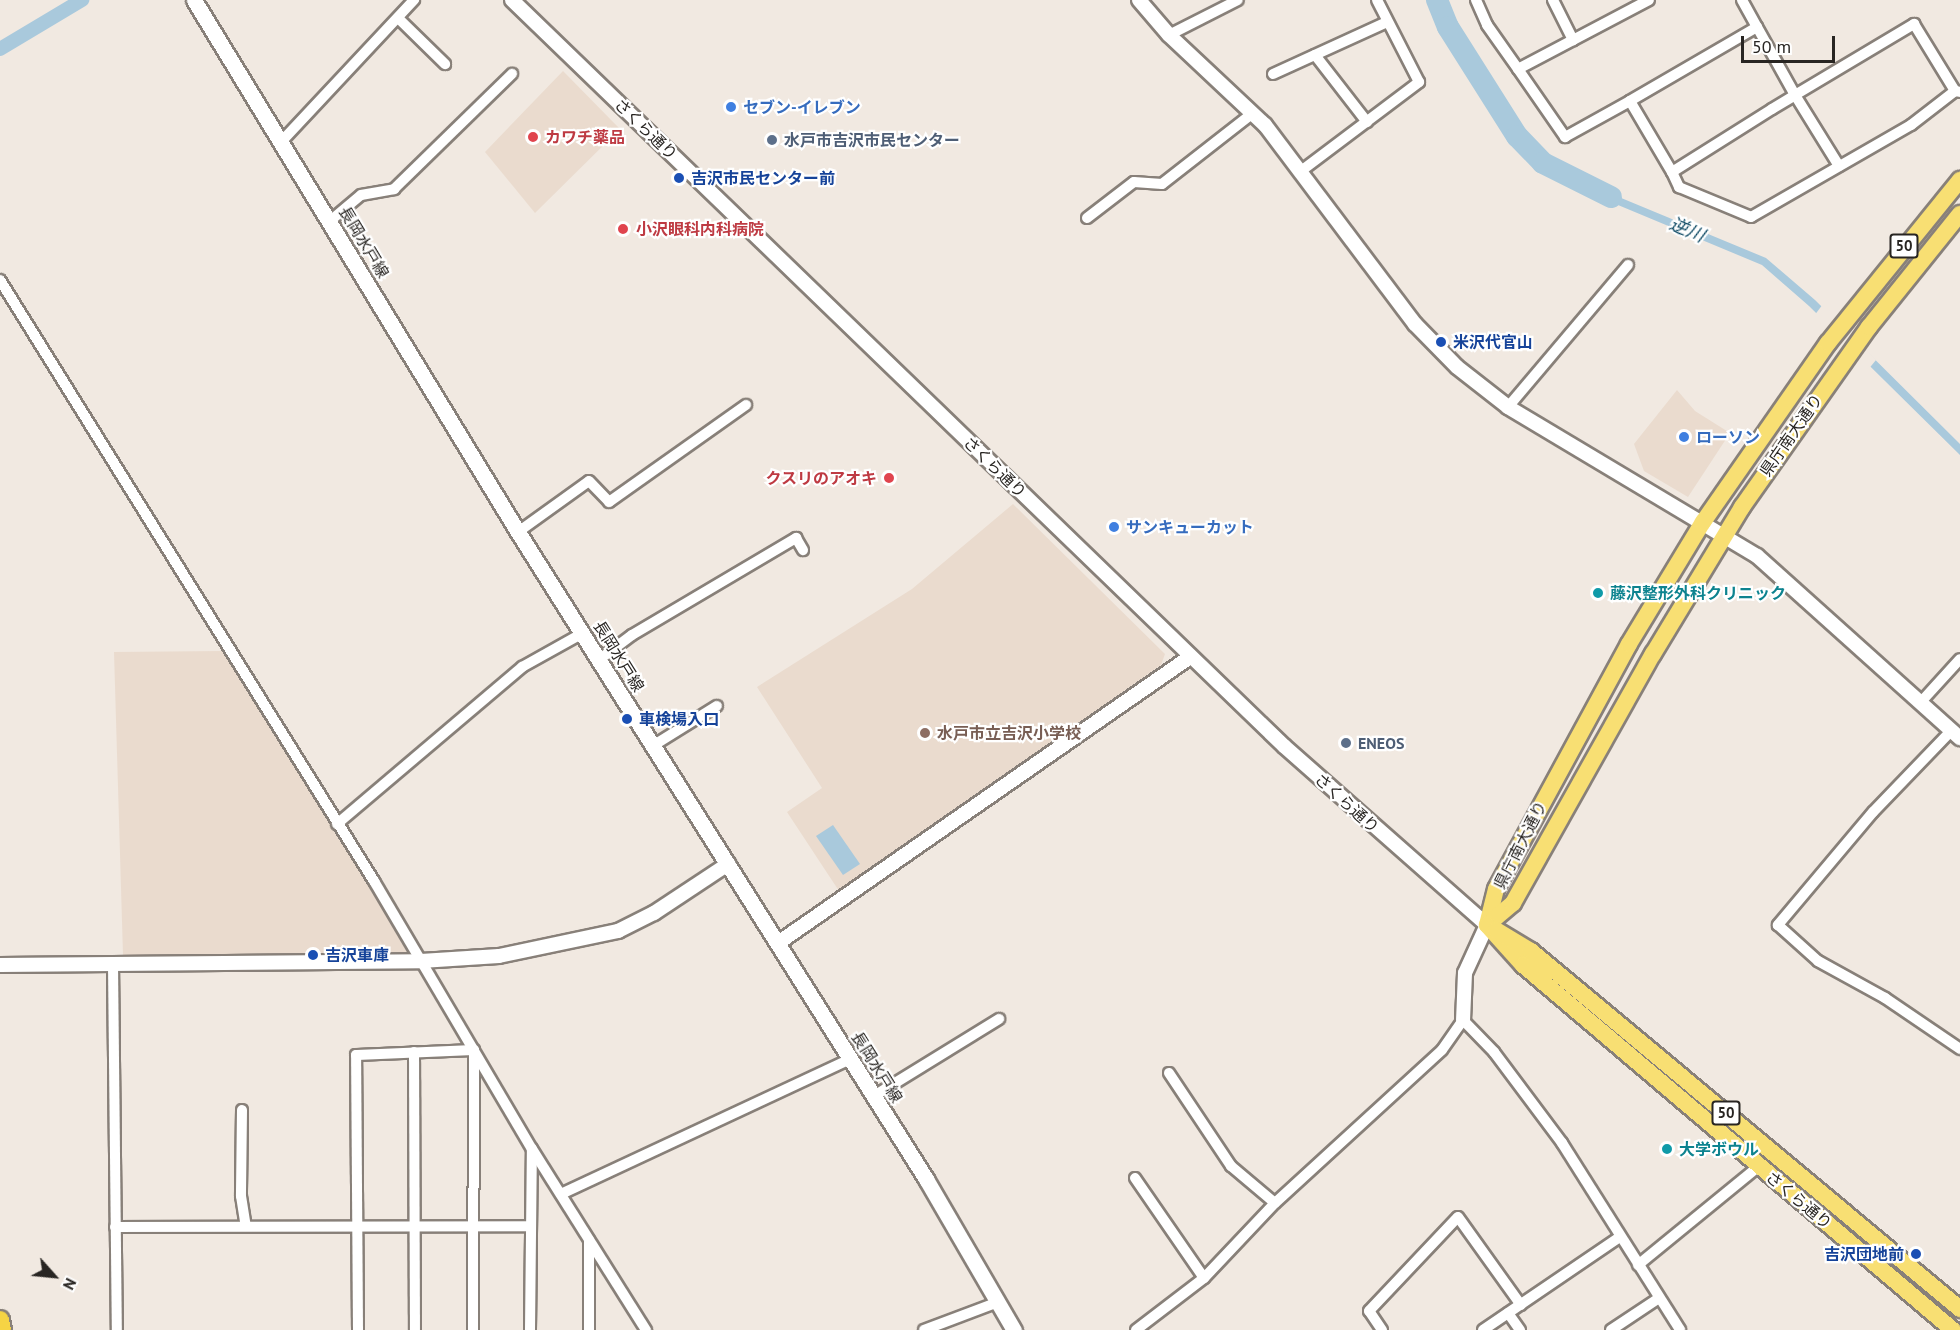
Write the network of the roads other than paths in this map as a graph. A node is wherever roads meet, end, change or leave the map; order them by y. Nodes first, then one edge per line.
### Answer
1 (194, 0) edge
2 (414, 0) edge
3 (512, 0) edge
4 (1139, 0) edge
5 (1238, 0) edge
6 (1377, 0) edge
7 (1476, 0) edge
8 (1553, 0) edge
9 (1648, 0) edge
10 (1742, 0) edge
11 (1628, 5) edge
12 (398, 18) junction
13 (1387, 22) junction
14 (1757, 27) junction
15 (1169, 35) junction
16 (1573, 39) junction
17 (1315, 55) junction
18 (445, 64) dead end
19 (1518, 69) junction
20 (512, 74) dead end
21 (1273, 74) dead end
22 (1958, 92) edge
23 (1795, 95) junction
24 (1630, 101) junction
25 (1253, 113) junction
26 (1367, 122) junction
27 (281, 142) junction
28 (1839, 166) junction
29 (1301, 171) junction
30 (1672, 172) junction
31 (1960, 180) edge
32 (1960, 214) edge
33 (1087, 218) dead end
34 (330, 221) junction
35 (1628, 265) dead end
36 (0, 280) edge
37 (746, 405) dead end
38 (1508, 407) junction
39 (1703, 522) junction
40 (518, 532) junction
41 (1724, 534) junction
42 (803, 550) dead end
43 (583, 633) junction
44 (1190, 657) junction
45 (600, 659) junction
46 (1960, 659) edge
47 (1956, 672) edge
48 (1920, 703) junction
49 (717, 706) dead end
50 (1956, 734) edge
51 (654, 745) junction
52 (337, 824) junction
53 (728, 864) junction
54 (1487, 925) junction
55 (778, 943) junction
56 (421, 961) junction
57 (0, 964) edge
58 (113, 964) junction
59 (999, 1019) dead end
60 (1463, 1020) junction
61 (1960, 1049) edge
62 (474, 1050) junction
63 (414, 1052) junction
64 (850, 1059) junction
65 (1169, 1073) dead end
66 (874, 1096) junction
67 (242, 1110) dead end
68 (532, 1149) junction
69 (1759, 1166) junction
70 (1135, 1178) dead end
71 (561, 1194) junction
72 (1275, 1203) junction
73 (246, 1226) junction
74 (357, 1226) junction
75 (415, 1226) junction
76 (473, 1226) junction
77 (530, 1226) junction
78 (115, 1227) junction
79 (1620, 1238) junction
80 (589, 1239) junction
81 (1638, 1265) junction
82 (1204, 1278) junction
83 (1659, 1298) junction
84 (998, 1302) junction
85 (1521, 1305) junction
86 (1960, 1311) edge
87 (1508, 1313) junction
88 (0, 1320) edge
89 (1950, 1328) edge
90 (2, 1330) edge
91 (117, 1330) edge
92 (358, 1330) edge
93 (415, 1330) edge
94 (473, 1330) edge
95 (530, 1330) edge
96 (589, 1330) edge
97 (646, 1330) edge
98 (924, 1330) edge
99 (1014, 1330) edge
100 (1137, 1330) edge
101 (1382, 1330) edge
102 (1483, 1330) edge
103 (1520, 1330) edge
104 (1611, 1330) edge
105 (1680, 1330) edge

1 - 27 main road, 長岡水戸線
2 - 12 street
3 - 44 street, さくら通り
4 - 15 street
5 - 15 street
6 - 13 street
7 - 19 street
8 - 16 street
9 - 11 street
10 - 14 street
11 - 16 street
12 - 18 street
12 - 27 street
13 - 17 street
13 - 26 street
14 - 23 street
14 - 24 street
15 - 25 street
16 - 19 street
17 - 21 street
17 - 26 street
19 - 24 street
20 - 34 street
22 - 23 street
22 - 28 street
23 - 28 street
23 - 30 street
24 - 30 street
25 - 29 street
25 - 33 street
26 - 29 street
27 - 34 main road, 長岡水戸線
28 - 30 street
29 - 38 street
31 - 39 main road, 県庁南大通り / 50
32 - 41 main road, 県庁南大通り / 50
34 - 40 main road, 長岡水戸線
35 - 38 street
36 - 52 street
37 - 40 street
38 - 39 street
39 - 41 street
39 - 54 main road, 県庁南大通り / 50
40 - 43 main road, 長岡水戸線
41 - 48 street
41 - 54 main road, 県庁南大通り / 50
42 - 45 street
43 - 45 main road, 長岡水戸線
43 - 52 street
44 - 54 street, さくら通り
44 - 55 street
45 - 51 main road, 長岡水戸線
46 - 47 street
47 - 48 street
48 - 50 street
49 - 51 street
50 - 61 street
51 - 53 main road, 長岡水戸線
52 - 56 street
53 - 55 main road, 長岡水戸線
53 - 56 street
54 - 60 street
54 - 69 main road, さくら通り / 50
54 - 86 main road, さくら通り / 50
55 - 64 main road, 長岡水戸線
56 - 58 street
56 - 62 street
57 - 58 street
58 - 78 street
59 - 66 street
60 - 72 street
60 - 79 street
62 - 63 street
62 - 68 street
62 - 76 street
63 - 74 street
63 - 75 street
64 - 66 main road, 長岡水戸線
64 - 71 street
65 - 72 street
66 - 84 main road, 長岡水戸線
67 - 73 street
68 - 71 street
68 - 77 street
69 - 81 street
69 - 89 main road, さくら通り / 50
70 - 82 street
71 - 80 street
72 - 82 street
73 - 74 street
73 - 78 street
74 - 75 street
74 - 92 street
75 - 76 street
75 - 93 street
76 - 77 street
76 - 94 street
77 - 95 street
78 - 91 street
79 - 81 street
79 - 85 street
80 - 96 street
80 - 97 street
81 - 83 street
82 - 100 street
83 - 104 street
83 - 105 street
84 - 98 street
84 - 99 main road, 長岡水戸線
85 - 87 street
85 - 101 street
86 - 89 street
87 - 102 street
87 - 103 street
88 - 90 highway

